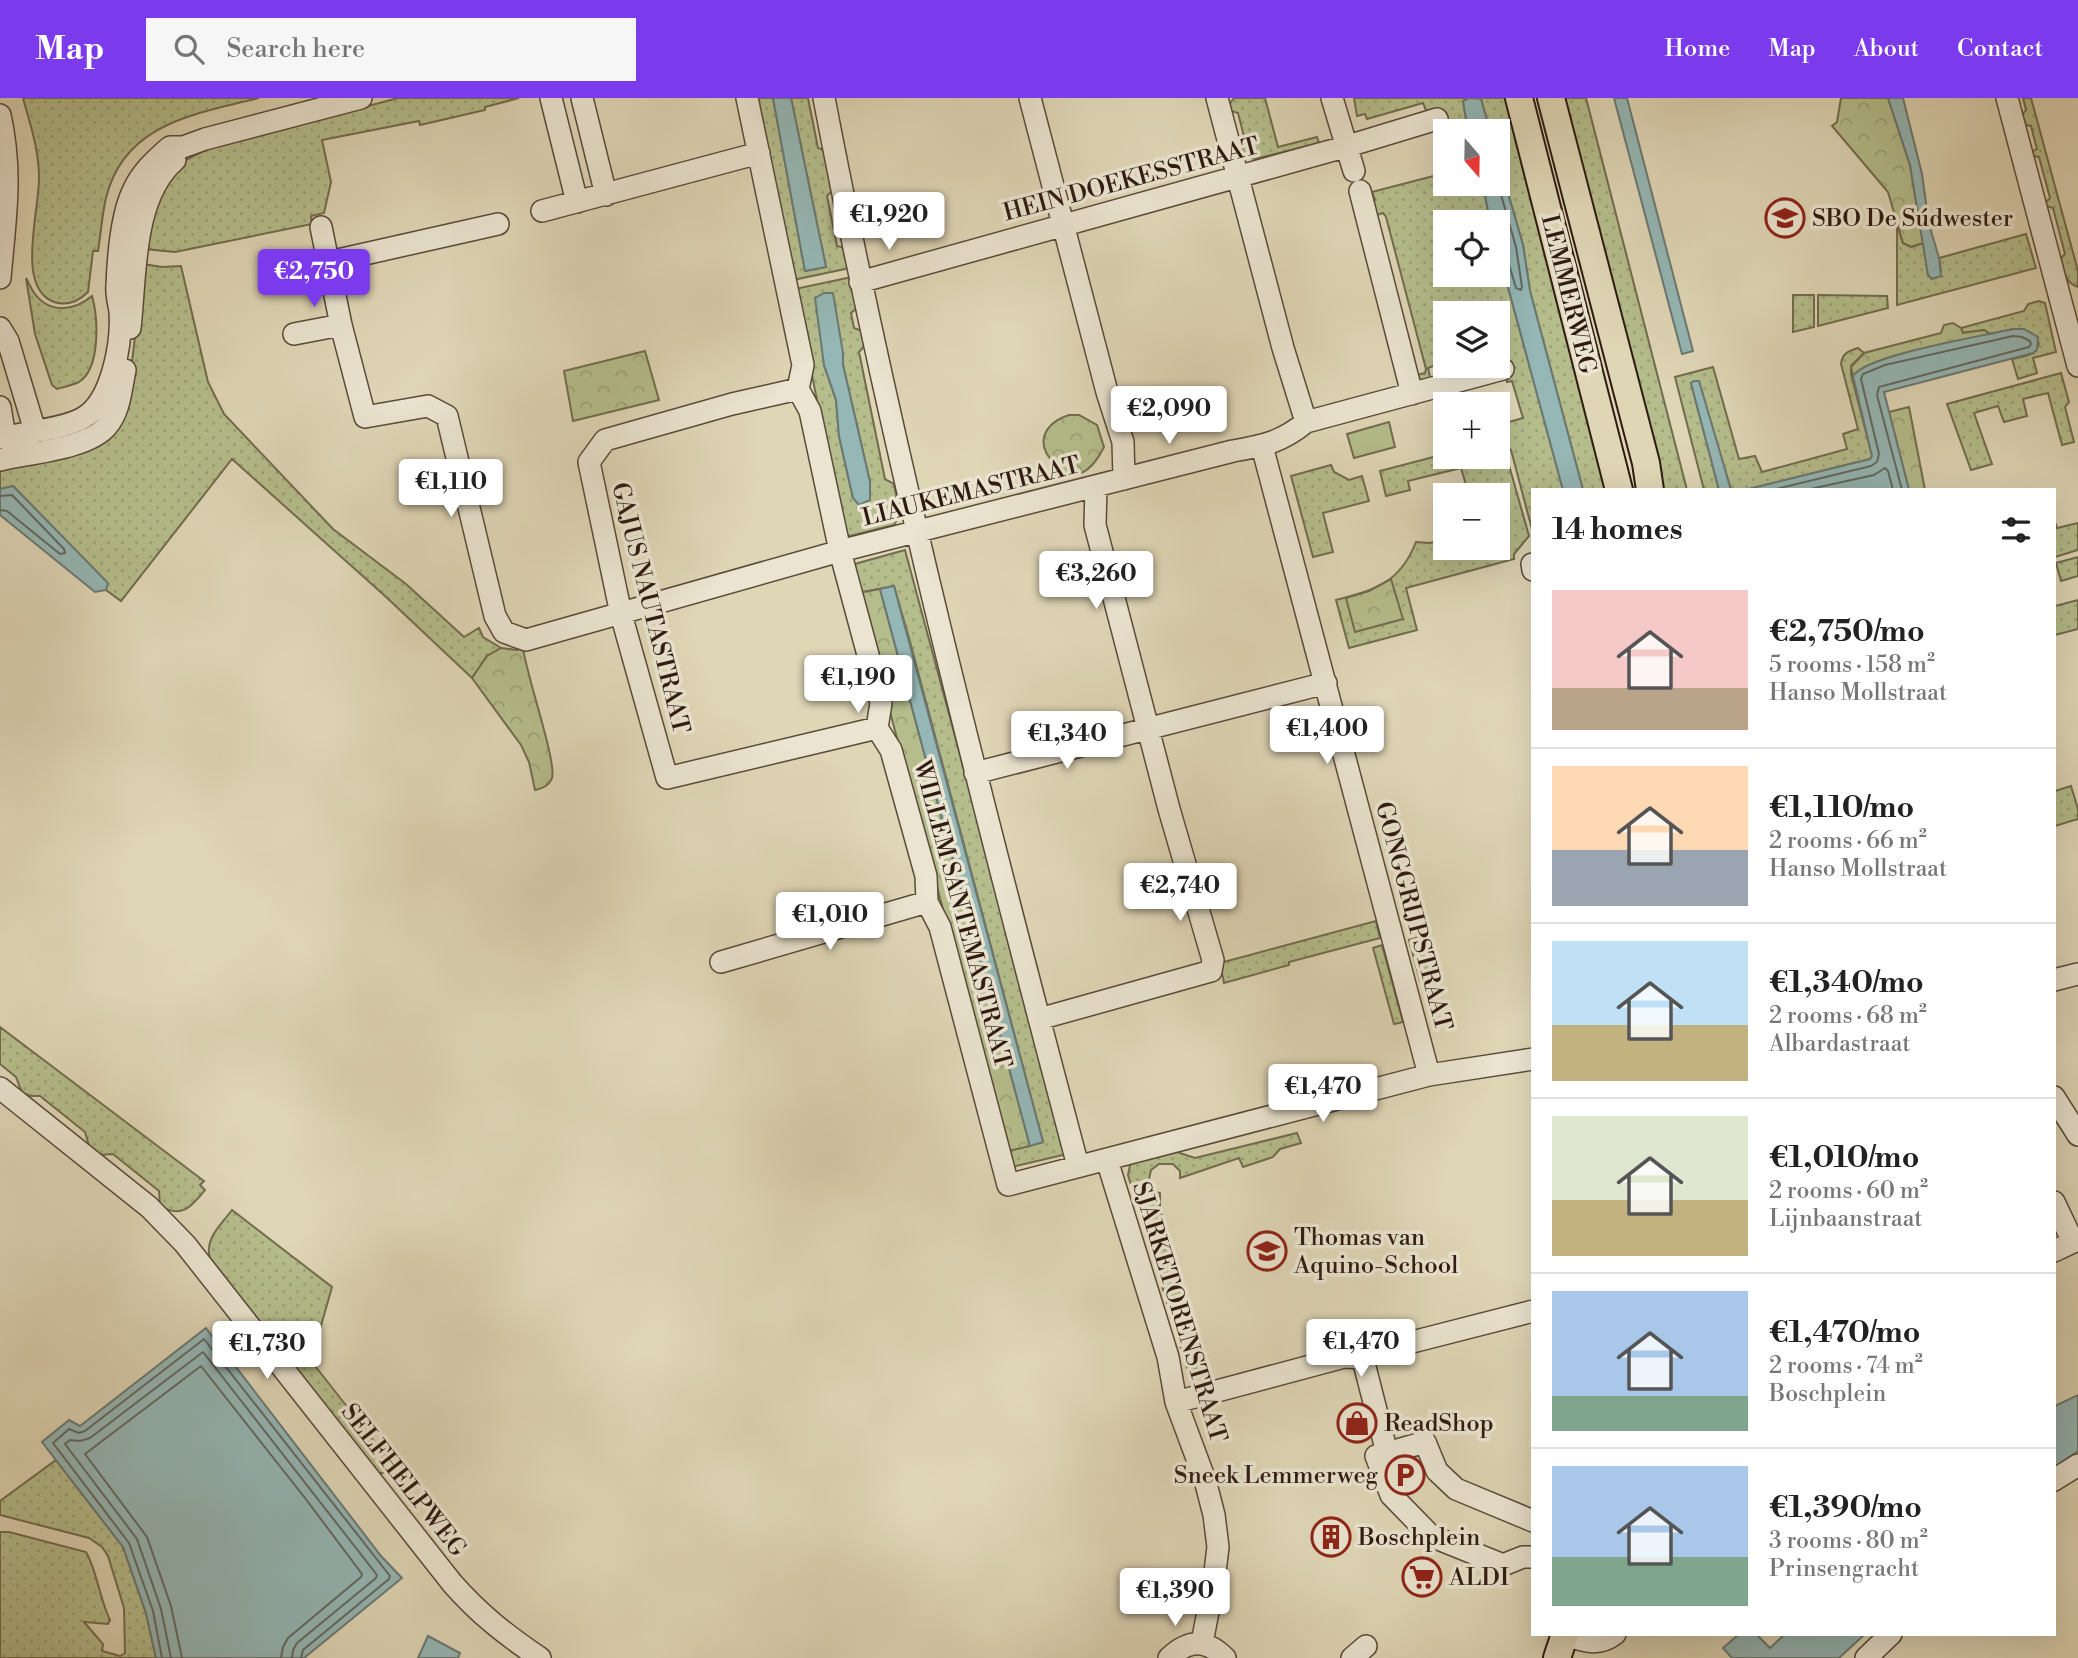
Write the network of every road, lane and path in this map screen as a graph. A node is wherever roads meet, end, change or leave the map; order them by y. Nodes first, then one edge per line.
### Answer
1 (361, 98) edge
2 (551, 98) edge
3 (582, 98) edge
4 (747, 98) edge
5 (824, 98) edge
6 (1030, 98) edge
7 (1217, 98) edge
8 (1332, 98) edge
9 (1519, 98) edge
10 (1551, 98) edge
11 (2007, 98) edge
12 (0, 115) edge
13 (1433, 120) edge
14 (1348, 146) junction
15 (183, 147) junction
16 (759, 153) junction
17 (1237, 177) junction
18 (606, 195) junction
19 (577, 202) junction
20 (542, 211) dead end
21 (498, 224) dead end
22 (1063, 225) junction
23 (321, 227) dead end
24 (329, 262) junction
25 (0, 278) edge
26 (860, 282) junction
27 (2069, 295) edge
28 (341, 325) junction
29 (0, 328) edge
30 (294, 334) dead end
31 (2078, 366) edge
32 (1470, 378) edge
33 (798, 389) junction
34 (1412, 394) junction
35 (0, 407) edge
36 (1306, 422) junction
37 (35, 431) junction
38 (2, 438) edge
39 (1262, 446) junction
40 (25, 454) junction
41 (0, 460) edge
42 (1124, 479) junction
43 (1096, 487) junction
44 (1618, 488) edge
45 (1650, 488) edge
46 (916, 533) junction
47 (839, 551) junction
48 (621, 614) junction
49 (1326, 683) junction
50 (877, 728) junction
51 (1149, 728) junction
52 (975, 773) junction
53 (927, 902) junction
54 (721, 962) dead end
55 (2078, 974) edge
56 (2056, 980) edge
57 (1039, 1019) junction
58 (1531, 1059) edge
59 (1429, 1075) junction
60 (0, 1088) edge
61 (2056, 1100) edge
62 (2078, 1135) edge
63 (1107, 1160) junction
64 (1078, 1166) junction
65 (2056, 1206) edge
66 (2056, 1250) edge
67 (1531, 1312) edge
68 (1365, 1358) junction
69 (1176, 1402) junction
70 (1387, 1453) junction
71 (2078, 1465) edge
72 (2056, 1479) edge
73 (1531, 1520) edge
74 (1531, 1556) edge
75 (1565, 1636) edge
76 (1573, 1636) edge
77 (1612, 1636) edge
78 (1889, 1636) edge
79 (1202, 1643) junction
80 (540, 1658) edge
81 (1169, 1658) edge
82 (1225, 1658) edge
83 (1557, 1658) edge
84 (1866, 1658) edge

1 - 15 street
2 - 19 street
3 - 18 street
4 - 16 street
5 - 26 street
6 - 22 street
7 - 17 street
8 - 14 street
9 - 44 main road, LEMMERWEG
10 - 45 main road, LEMMERWEG
11 - 27 street
12 - 25 street
13 - 14 street, HEIN DOEKESSTRAAT
14 - 17 street, HEIN DOEKESSTRAAT
14 - 34 street
15 - 37 street
15 - 40 street
16 - 18 street
16 - 33 street
17 - 22 street, HEIN DOEKESSTRAAT
17 - 36 street
18 - 19 street
19 - 20 street
21 - 24 street
22 - 26 street, HEIN DOEKESSTRAAT
22 - 42 street
23 - 24 street
24 - 28 street
26 - 46 street
27 - 31 street
28 - 30 street
28 - 48 street, LIAUKEMASTRAAT
29 - 37 street
32 - 34 street, LIAUKEMASTRAAT
33 - 47 street
33 - 48 street, GAJUS NAUTASTRAAT
34 - 36 street, LIAUKEMASTRAAT
35 - 38 street
36 - 39 street, LIAUKEMASTRAAT
37 - 38 street
37 - 40 street
38 - 40 street
39 - 42 street, LIAUKEMASTRAAT
39 - 49 street, GONGGRIJPSTRAAT
40 - 41 street
42 - 43 street, LIAUKEMASTRAAT
43 - 46 street, LIAUKEMASTRAAT
43 - 51 street
46 - 47 street, LIAUKEMASTRAAT
46 - 52 street
47 - 48 street, LIAUKEMASTRAAT
47 - 50 street
48 - 50 street, GAJUS NAUTASTRAAT
49 - 51 street
49 - 59 street, GONGGRIJPSTRAAT
50 - 53 street, WILLEM SANTEMASTRAAT
51 - 52 street
51 - 57 street
52 - 57 street
53 - 54 street
53 - 64 street, WILLEM SANTEMASTRAAT
55 - 56 street
57 - 64 street
58 - 59 street, WILLEM SANTEMASTRAAT
59 - 63 street, WILLEM SANTEMASTRAAT
60 - 80 street, SELFHELPWEG
61 - 62 street
63 - 64 street, WILLEM SANTEMASTRAAT
63 - 69 street, SJARKETORENSTRAAT
65 - 66 street
67 - 68 street
68 - 69 street
68 - 70 street
69 - 79 street, SJARKETORENSTRAAT
70 - 73 street
70 - 74 street
71 - 72 street
75 - 83 main road
76 - 77 street
78 - 84 street
79 - 81 street
79 - 82 street

